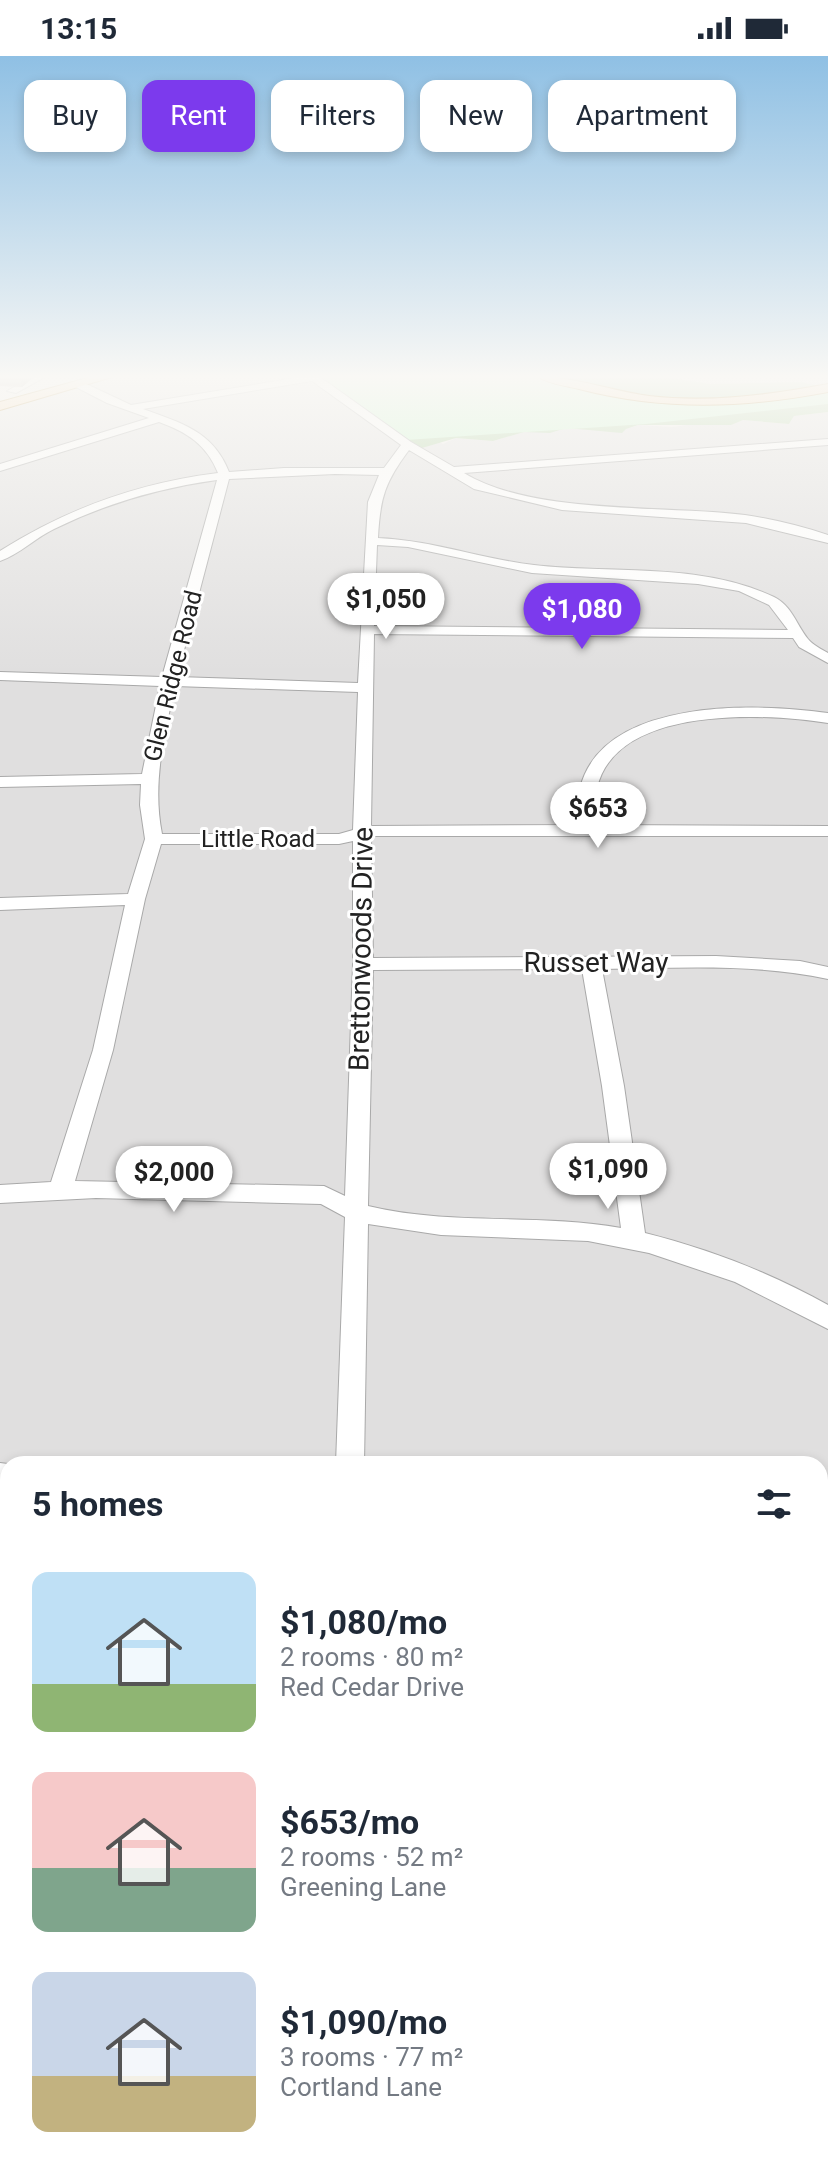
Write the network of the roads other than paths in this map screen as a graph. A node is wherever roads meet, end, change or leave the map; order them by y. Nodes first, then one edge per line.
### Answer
1 (211, 476) edge
2 (224, 476) edge
3 (385, 476) edge
4 (459, 476) edge
5 (746, 519) junction
6 (828, 525) edge
7 (828, 539) edge
8 (371, 541) junction
9 (0, 557) edge
10 (366, 630) junction
11 (798, 634) junction
12 (828, 659) edge
13 (0, 676) edge
14 (168, 683) junction
15 (366, 688) junction
16 (828, 718) edge
17 (149, 779) junction
18 (0, 782) edge
19 (591, 830) junction
20 (828, 831) edge
21 (362, 835) junction
22 (154, 839) junction
23 (136, 899) junction
24 (0, 904) edge
25 (591, 963) junction
26 (363, 964) junction
27 (828, 973) edge
28 (60, 1191) junction
29 (0, 1194) edge
30 (355, 1211) junction
31 (634, 1239) junction
32 (828, 1318) edge
33 (350, 1456) edge

1 - 9 street
2 - 14 street, Glen Ridge Road
3 - 8 street, Brettonwoods Drive
4 - 5 street
5 - 6 street
5 - 7 street
8 - 10 street, Brettonwoods Drive
8 - 11 street
10 - 11 street
10 - 15 street, Brettonwoods Drive
11 - 12 street
13 - 14 street
14 - 15 street
14 - 17 street, Glen Ridge Road
15 - 21 street, Brettonwoods Drive
16 - 19 street
17 - 18 street
17 - 22 street, Glen Ridge Road
19 - 20 street, Little Road
19 - 21 street, Little Road
21 - 22 street, Little Road
21 - 26 street, Brettonwoods Drive
22 - 23 street, Glen Ridge Road
23 - 24 street
23 - 28 street, Glen Ridge Road
25 - 26 street, Russet Way
25 - 27 street, Russet Way
25 - 31 street
26 - 30 street, Brettonwoods Drive
28 - 29 street
28 - 30 street
30 - 31 street
30 - 33 street, Brettonwoods Drive
31 - 32 street

